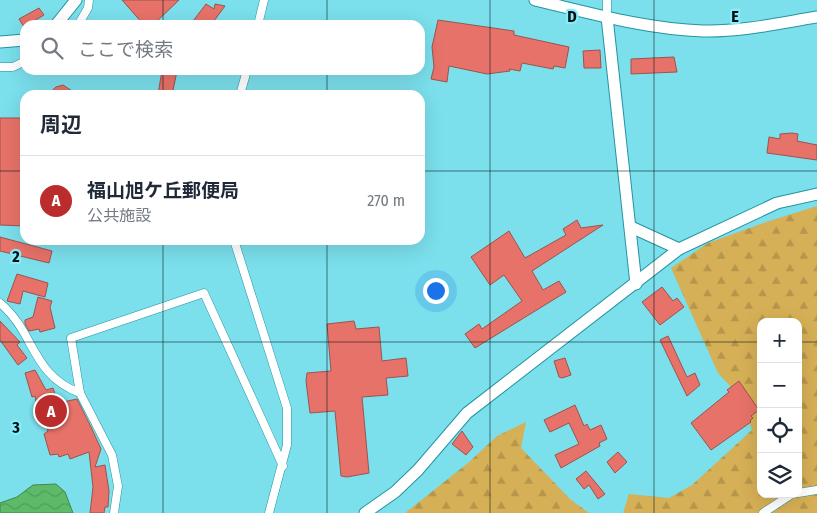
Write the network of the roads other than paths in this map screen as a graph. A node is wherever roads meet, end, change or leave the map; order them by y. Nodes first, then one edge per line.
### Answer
1 (76, 0) edge
2 (89, 0) edge
3 (264, 0) edge
4 (534, 0) edge
5 (607, 0) edge
6 (607, 17) junction
7 (817, 17) edge
8 (60, 20) edge
9 (81, 20) edge
10 (259, 20) edge
11 (20, 40) edge
12 (0, 42) edge
13 (20, 64) edge
14 (0, 67) edge
15 (246, 75) edge
16 (241, 90) edge
17 (817, 194) edge
18 (631, 227) junction
19 (236, 245) edge
20 (679, 249) junction
21 (636, 284) junction
22 (0, 303) edge
23 (80, 392) junction
24 (283, 466) junction
25 (817, 490) edge
26 (802, 492) edge
27 (786, 498) edge
28 (114, 513) edge
29 (269, 513) edge
30 (365, 513) edge
31 (763, 513) edge

1 - 8 street
2 - 9 street
3 - 10 street
4 - 6 street
5 - 6 street
6 - 7 street
6 - 18 street
11 - 12 street
13 - 14 street
15 - 16 street
17 - 20 street
18 - 20 street
18 - 21 street
19 - 24 street
20 - 21 street
21 - 30 street
22 - 23 street
23 - 24 street
23 - 28 street
24 - 29 street
25 - 26 street
27 - 31 street

